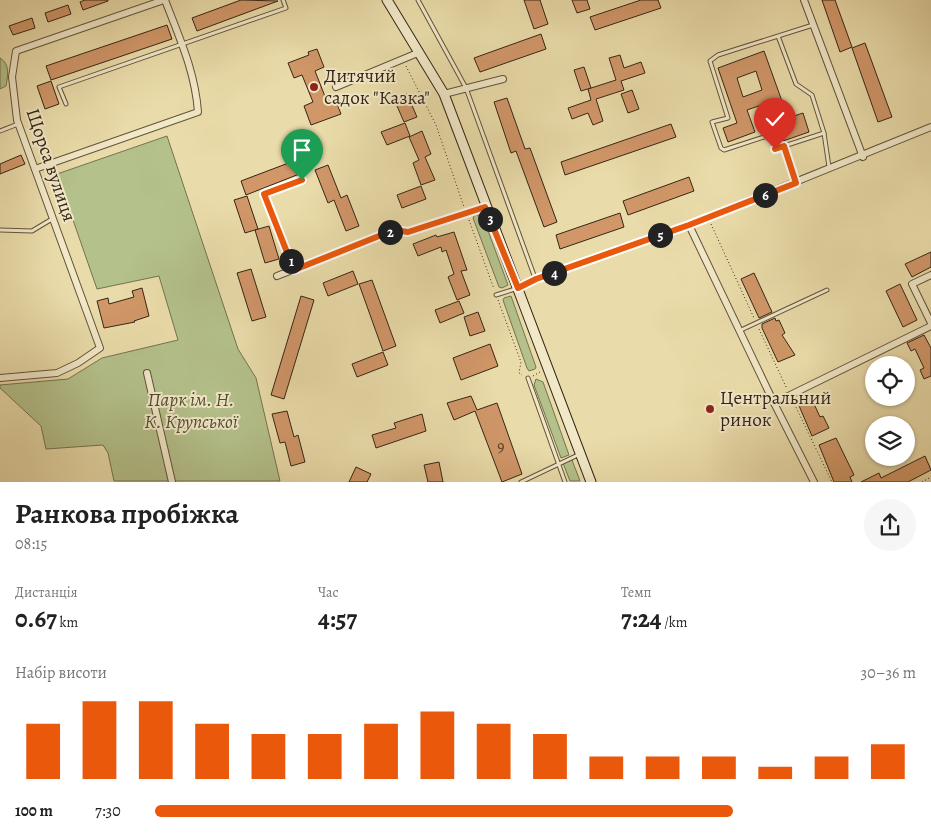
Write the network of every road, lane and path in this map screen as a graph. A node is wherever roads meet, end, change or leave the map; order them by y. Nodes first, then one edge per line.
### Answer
1 (164, 0) edge
2 (283, 0) edge
3 (388, 0) edge
4 (418, 0) edge
5 (804, 0) edge
6 (813, 25) junction
7 (778, 36) junction
8 (182, 45) junction
9 (420, 52) junction
10 (402, 60) junction
11 (503, 79) dead end
12 (336, 87) dead end
13 (466, 88) junction
14 (444, 94) junction
15 (66, 104) dead end
16 (18, 124) junction
17 (931, 128) edge
18 (0, 131) edge
19 (824, 133) junction
20 (784, 146) junction
21 (863, 157) junction
22 (35, 169) junction
23 (829, 170) junction
24 (302, 180) dead end
25 (796, 183) junction
26 (485, 207) junction
27 (466, 213) junction
28 (708, 218) junction
29 (53, 219) junction
30 (689, 225) junction
31 (0, 230) edge
32 (294, 270) junction
33 (931, 275) edge
34 (277, 276) dead end
35 (536, 279) junction
36 (518, 288) junction
37 (827, 290) dead end
38 (496, 295) junction
39 (757, 324) junction
40 (931, 324) edge
41 (740, 331) junction
42 (548, 369) junction
43 (147, 373) dead end
44 (0, 378) edge
45 (528, 378) junction
46 (790, 395) junction
47 (774, 403) junction
48 (580, 454) junction
49 (558, 463) junction
50 (931, 477) edge
51 (172, 482) edge
52 (522, 482) edge
53 (565, 482) edge
54 (591, 482) edge
55 (814, 482) edge
56 (832, 482) edge
57 (922, 482) edge

1 - 8 street
1 - 16 street, Щорса вулиця
2 - 8 lane
3 - 9 main road
4 - 13 lane
5 - 6 street
6 - 7 lane
6 - 21 street
7 - 19 lane
7 - 20 lane
8 - 15 lane
8 - 22 street
9 - 10 street
9 - 14 main road
10 - 12 street
10 - 27 path
11 - 13 street
13 - 14 street
13 - 35 lane
14 - 26 main road
16 - 18 lane
16 - 22 street, Щорса вулиця
17 - 21 street
19 - 20 lane
19 - 23 lane
20 - 25 path
21 - 23 street
22 - 29 street, Щорса вулиця
23 - 25 street
24 - 32 lane
25 - 28 street
26 - 27 street
26 - 36 main road
27 - 32 street
27 - 38 path
28 - 30 street
28 - 39 path
29 - 31 lane
29 - 44 street, Щорса вулиця
30 - 35 street
30 - 41 street
32 - 34 street
33 - 40 street
35 - 36 street
36 - 38 lane
36 - 42 main road
37 - 39 lane
38 - 45 path
39 - 41 lane
39 - 46 path
40 - 46 street
41 - 47 street
42 - 45 path
42 - 48 main road
43 - 51 street
45 - 49 lane
46 - 47 street
46 - 56 path
47 - 55 street
48 - 49 lane
48 - 54 main road
49 - 52 lane
49 - 53 lane
50 - 57 path

